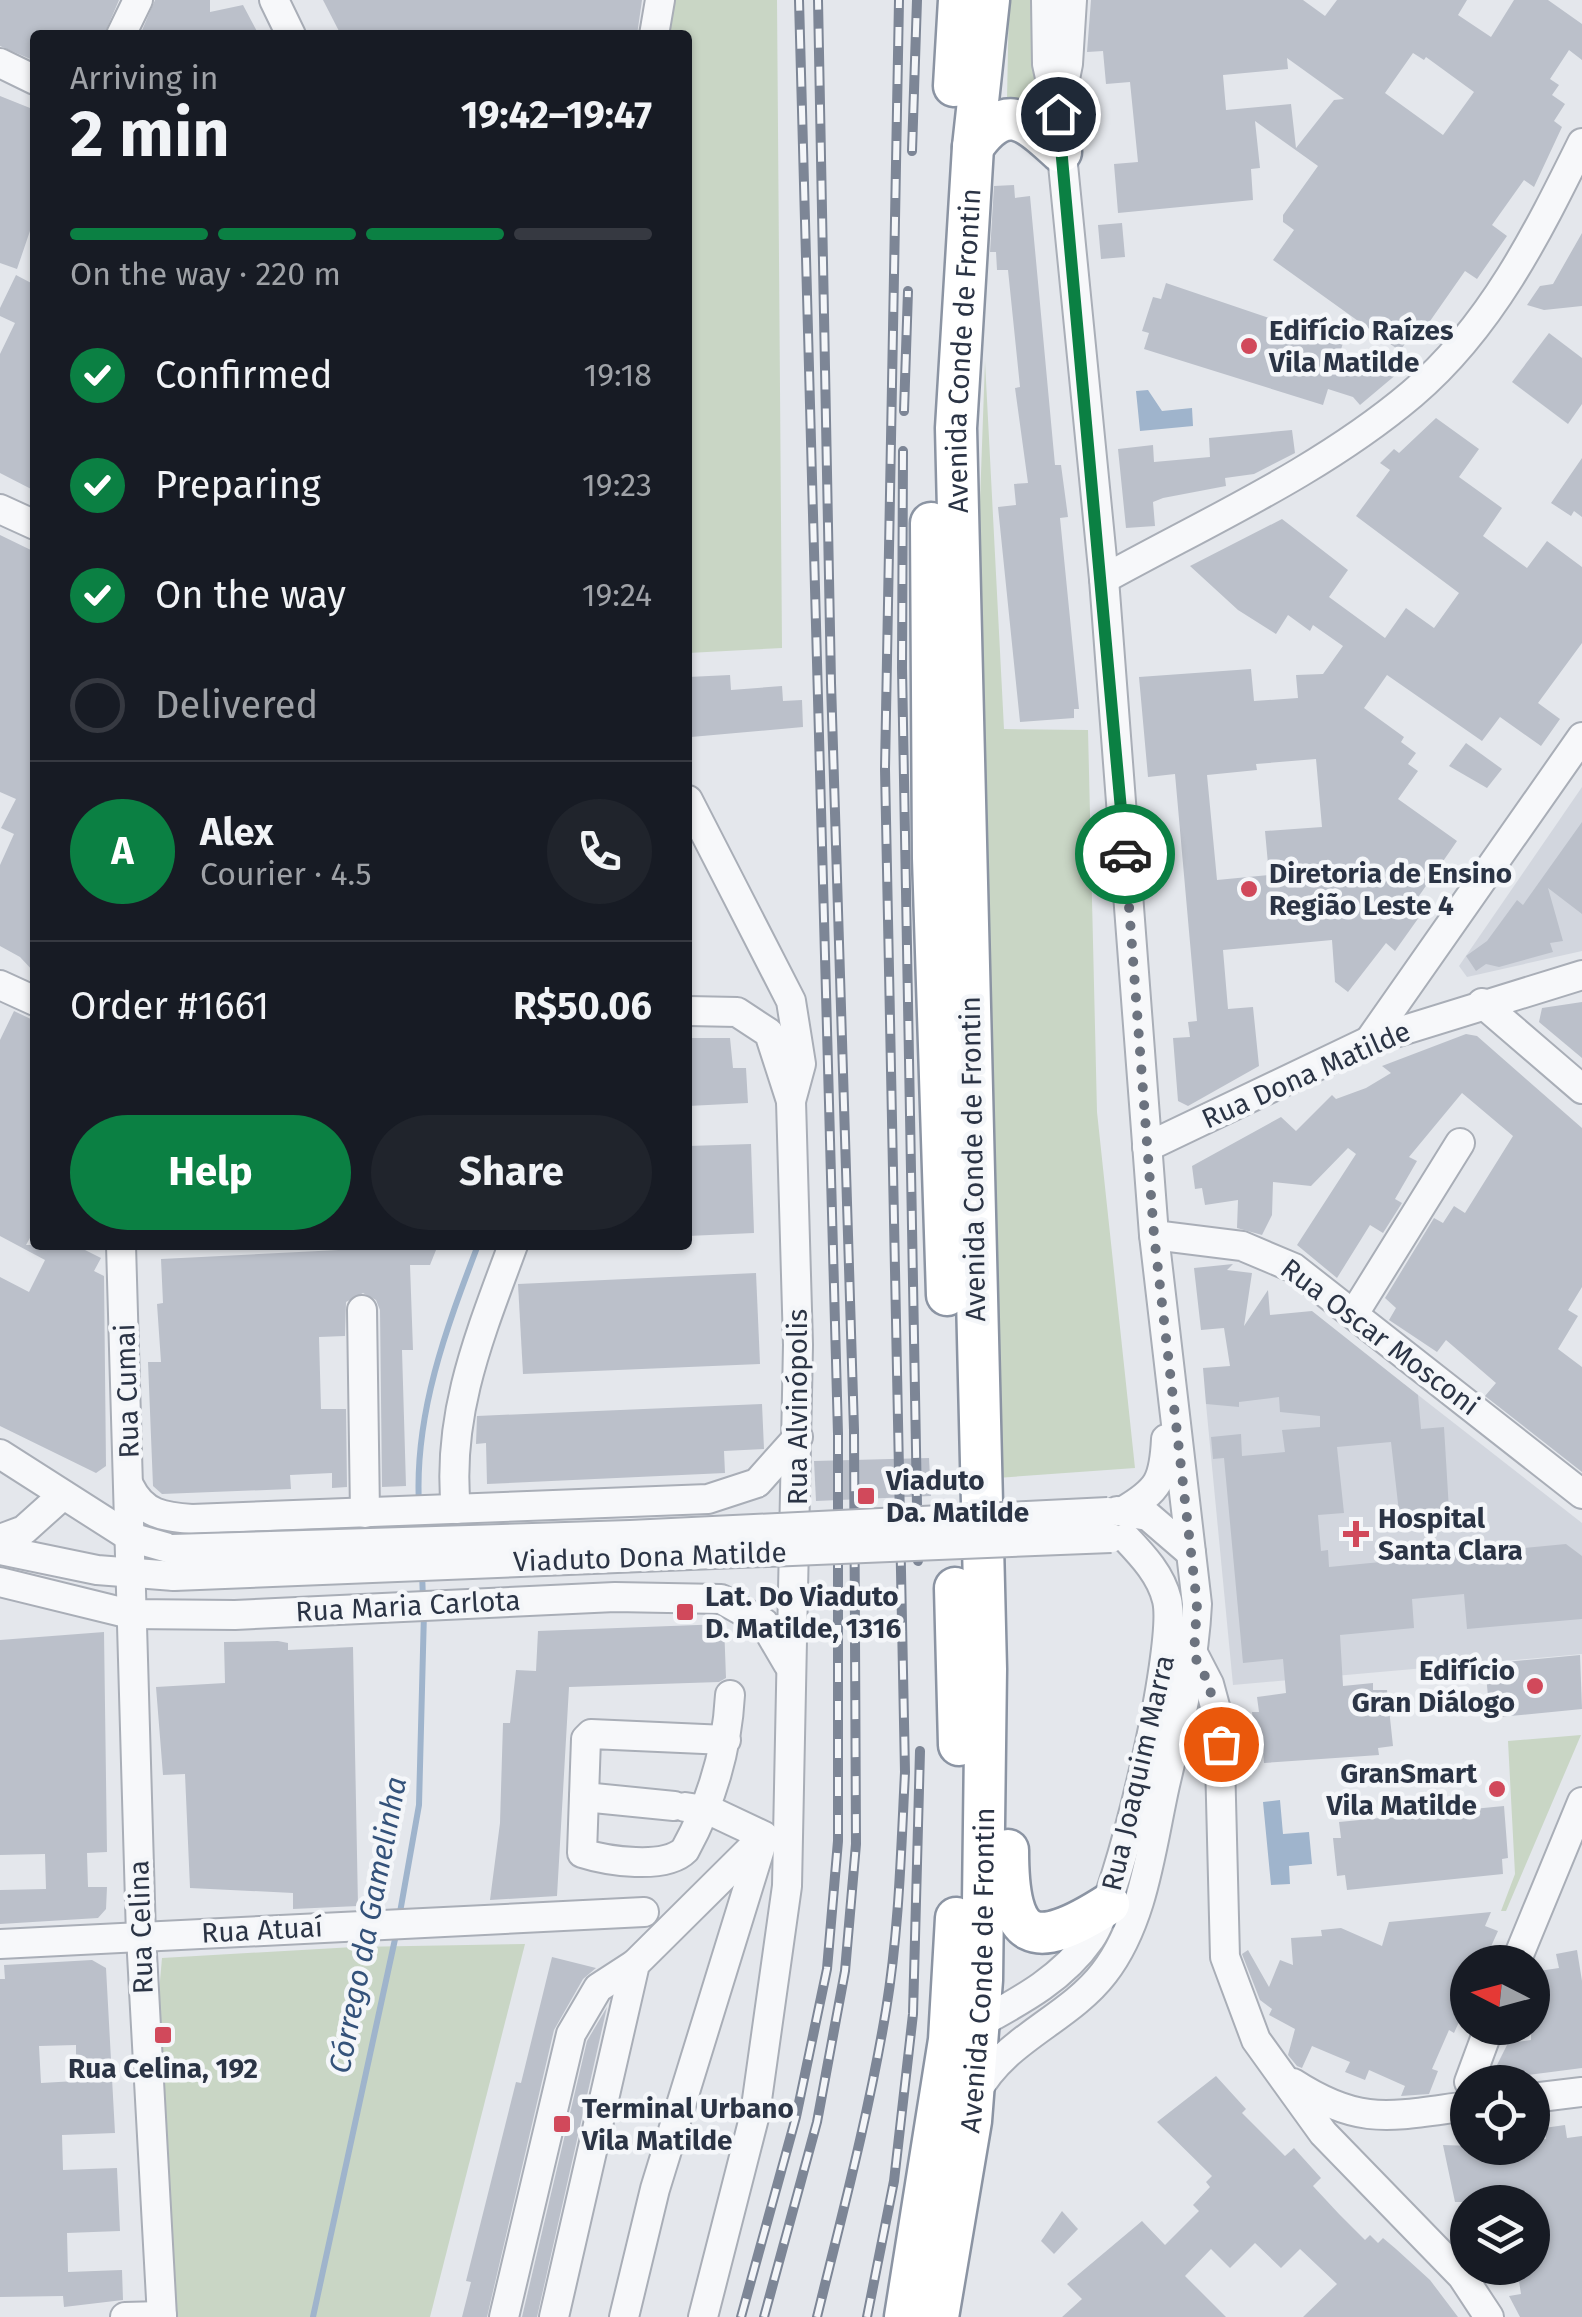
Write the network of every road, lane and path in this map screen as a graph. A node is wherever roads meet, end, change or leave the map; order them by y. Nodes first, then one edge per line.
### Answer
1 (138, 0) edge
2 (274, 0) edge
3 (660, 0) edge
4 (959, 0) edge
5 (989, 0) edge
6 (1046, 0) edge
7 (1072, 0) edge
8 (123, 30) edge
9 (289, 30) edge
10 (655, 30) edge
11 (0, 63) edge
12 (30, 78) edge
13 (1060, 133) junction
14 (1582, 143) edge
15 (972, 148) junction
16 (0, 508) edge
17 (30, 523) edge
18 (1104, 579) junction
19 (1582, 737) edge
20 (692, 808) edge
21 (1582, 975) edge
22 (0, 985) edge
23 (30, 1000) edge
24 (1482, 1002) junction
25 (692, 1011) edge
26 (1370, 1042) junction
27 (1582, 1090) edge
28 (791, 1101) junction
29 (1460, 1143) dead end
30 (1148, 1147) junction
31 (1154, 1235) junction
32 (121, 1250) edge
33 (511, 1250) edge
34 (362, 1310) dead end
35 (1355, 1312) junction
36 (1176, 1415) junction
37 (798, 1438) junction
38 (0, 1454) edge
39 (130, 1487) junction
40 (1184, 1492) junction
41 (1582, 1494) edge
42 (63, 1495) junction
43 (612, 1504) junction
44 (448, 1510) junction
45 (365, 1513) junction
46 (1159, 1523) junction
47 (1117, 1525) junction
48 (130, 1537) junction
49 (0, 1539) edge
50 (0, 1550) edge
51 (1192, 1553) junction
52 (173, 1562) junction
53 (131, 1574) junction
54 (0, 1582) edge
55 (616, 1597) junction
56 (130, 1614) junction
57 (1194, 1655) junction
58 (788, 1666) junction
59 (986, 1669) junction
60 (730, 1695) dead end
61 (726, 1740) junction
62 (789, 1772) junction
63 (584, 1797) junction
64 (1582, 1802) edge
65 (688, 1807) junction
66 (764, 1836) junction
67 (1109, 1904) junction
68 (644, 1912) dead end
69 (140, 1936) junction
70 (0, 1944) edge
71 (1523, 1945) edge
72 (635, 1964) junction
73 (964, 2032) junction
74 (1286, 2078) junction
75 (1582, 2092) edge
76 (1550, 2096) edge
77 (973, 2098) junction
78 (1450, 2101) edge
79 (1374, 2118) junction
80 (1352, 2163) junction
81 (162, 2316) edge
82 (125, 2317) edge
83 (504, 2317) edge
84 (554, 2317) edge
85 (624, 2317) edge
86 (703, 2317) edge
87 (906, 2317) edge
88 (938, 2317) edge
89 (1489, 2317) edge

1 - 8 street
2 - 9 street
3 - 10 street
4 - 73 highway, Avenida Conde de Frontin
5 - 15 highway, Avenida Conde de Frontin
6 - 13 street, Rua Joaquim Marra
7 - 13 street, Rua Joaquim Marra
11 - 12 street
13 - 15 highway
13 - 18 street, Rua Joaquim Marra
14 - 18 street
15 - 59 highway, Avenida Conde de Frontin
16 - 17 street
18 - 30 street, Rua Joaquim Marra
19 - 26 street
20 - 28 street
21 - 24 street, Rua Dona Matilde
22 - 23 street
24 - 26 street, Rua Dona Matilde
24 - 27 street
25 - 28 street
26 - 30 street, Rua Dona Matilde
28 - 37 street, Rua Alvinópolis
29 - 35 street
30 - 31 street, Rua Joaquim Marra
31 - 35 street, Rua Oscar Mosconi
31 - 36 street, Rua Joaquim Marra
32 - 39 street, Rua Cumai
33 - 44 street
34 - 45 street
35 - 41 street, Rua Oscar Mosconi
36 - 40 street, Rua Joaquim Marra
36 - 47 street, Rua Joaquim Marra
37 - 43 street
37 - 58 street, Rua Alvinópolis
38 - 42 street
39 - 45 street
39 - 48 street, Rua Cumai
40 - 46 street
40 - 51 street, Rua Joaquim Marra
42 - 48 street
42 - 49 street
43 - 44 street
43 - 55 street
44 - 45 street
46 - 47 street
46 - 51 street
47 - 52 street, Viaduto Dona Matilde, bridge
47 - 67 street, Rua Joaquim Marra
48 - 52 street
48 - 53 street, Rua Celina
50 - 53 street
51 - 57 street, Rua Joaquim Marra
52 - 53 street
53 - 56 street, Rua Celina
54 - 56 street, Rua Maria Carlota
55 - 56 street, Rua Maria Carlota
55 - 58 street, Rua Maria Carlota
56 - 69 street, Rua Celina
57 - 74 street
57 - 77 street, Rua Joaquim Marra
58 - 62 street, Rua Alvinópolis
59 - 67 highway
59 - 73 highway, Avenida Conde de Frontin
60 - 61 street
61 - 63 street
61 - 65 street
62 - 66 street, Rua Alvinópolis
62 - 86 street, Rua Alvinópolis
63 - 65 street
63 - 65 street
64 - 71 street
65 - 66 street
66 - 72 street
66 - 85 street, Rua Alvinópolis
67 - 73 street, Rua Joaquim Marra
68 - 69 street, Rua Atuaí
69 - 70 street, Rua Atuaí
69 - 81 street, Rua Celina
72 - 83 street
72 - 84 street
73 - 77 highway, Avenida Conde de Frontin
73 - 87 highway, Avenida Conde de Frontin
74 - 79 street
74 - 80 street
75 - 76 street
77 - 88 highway, Avenida Conde de Frontin
78 - 79 street
79 - 80 street
80 - 89 street
81 - 82 street, Rua Celina

